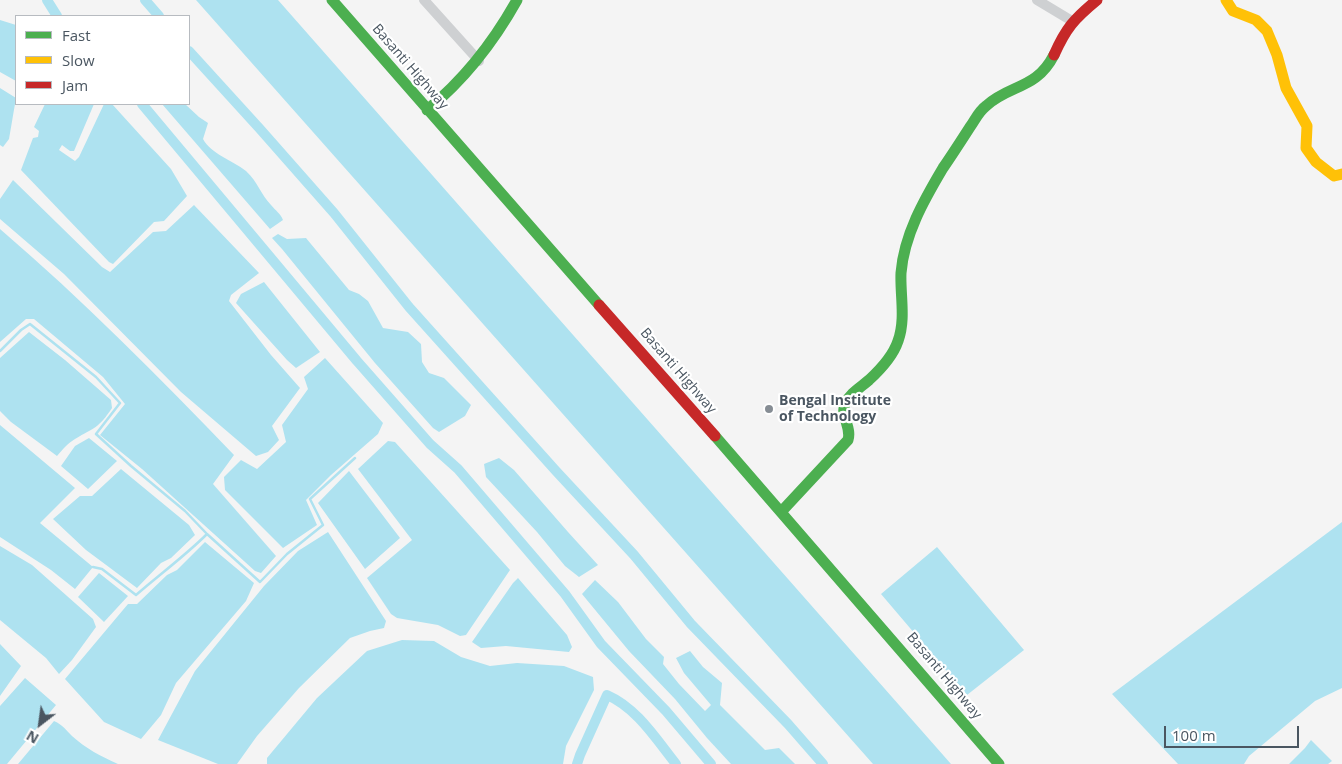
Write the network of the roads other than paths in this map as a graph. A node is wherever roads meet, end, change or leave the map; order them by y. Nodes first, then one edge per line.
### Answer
1 (332, 0) edge
2 (424, 0) edge
3 (517, 0) edge
4 (1037, 0) edge
5 (1097, 0) edge
6 (1226, 0) edge
7 (1072, 21) junction
8 (479, 61) junction
9 (428, 110) junction
10 (1342, 174) edge
11 (781, 512) junction
12 (999, 764) edge

1 - 9 main road, Basanti Highway
2 - 8 street
3 - 8 main road
4 - 7 street
5 - 7 main road
6 - 10 main road
7 - 11 main road
8 - 9 main road
9 - 11 main road, Basanti Highway
11 - 12 main road, Basanti Highway

